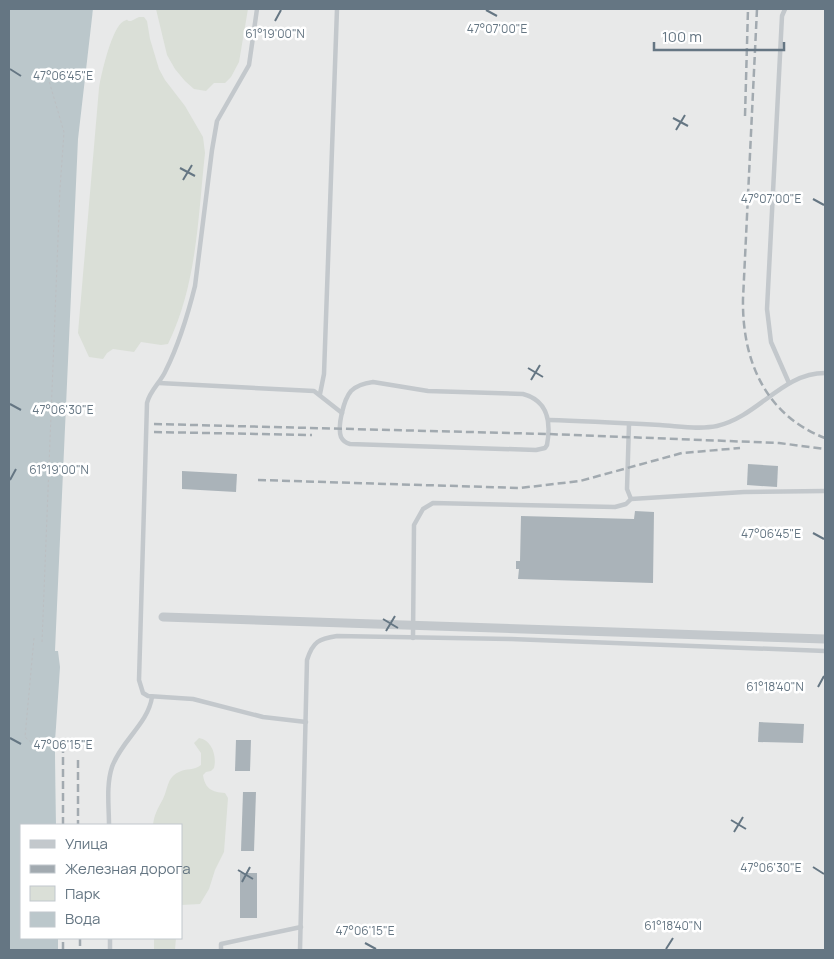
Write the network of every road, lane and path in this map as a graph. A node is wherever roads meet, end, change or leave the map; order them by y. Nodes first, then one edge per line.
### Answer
1 (257, 9) edge
2 (337, 9) edge
3 (785, 9) edge
4 (49, 81) dead end
5 (825, 373) edge
6 (160, 383) junction
7 (789, 383) junction
8 (320, 394) junction
9 (342, 413) junction
10 (549, 420) junction
11 (630, 424) junction
12 (825, 491) edge
13 (632, 498) junction
14 (162, 616) dead end
15 (413, 625) junction
16 (34, 638) dead end
17 (413, 638) junction
18 (825, 639) edge
19 (42, 642) dead end
20 (825, 651) edge
21 (152, 697) junction
22 (306, 722) junction
23 (34, 745) dead end
24 (109, 824) edge
25 (301, 928) junction
26 (221, 950) edge
27 (300, 950) edge

1 - 6 lane
2 - 8 lane
3 - 7 lane
4 - 19 path
5 - 7 lane
6 - 8 lane
6 - 21 lane
7 - 11 lane
8 - 9 lane
9 - 10 lane
9 - 10 lane
10 - 11 lane
11 - 13 lane
12 - 13 lane
13 - 15 lane
14 - 15 street
15 - 17 lane
15 - 18 street
16 - 23 path
17 - 20 lane
17 - 22 lane
21 - 22 lane
21 - 24 lane
22 - 25 lane
25 - 26 lane
25 - 27 lane

